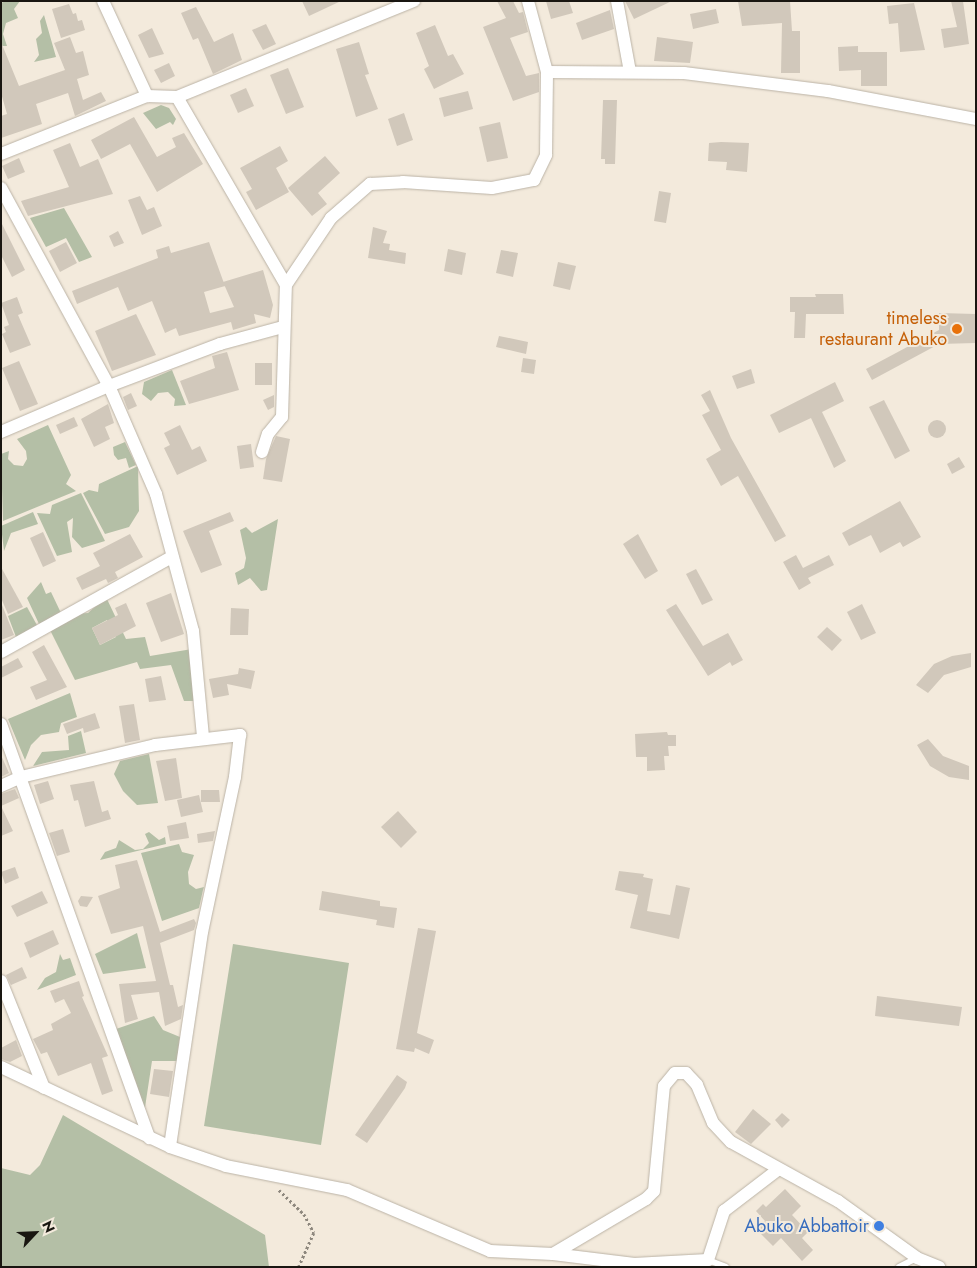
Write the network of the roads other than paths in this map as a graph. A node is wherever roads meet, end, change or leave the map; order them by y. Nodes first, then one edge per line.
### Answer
1 (103, 1) edge
2 (414, 1) edge
3 (528, 1) edge
4 (617, 1) edge
5 (546, 72) junction
6 (630, 72) junction
7 (147, 96) junction
8 (177, 98) junction
9 (976, 119) edge
10 (1, 154) edge
11 (1, 188) edge
12 (286, 285) junction
13 (283, 327) junction
14 (109, 386) junction
15 (1, 432) edge
16 (262, 452) dead end
17 (172, 557) junction
18 (1, 652) edge
19 (1, 724) edge
20 (203, 737) junction
21 (21, 777) junction
22 (1, 786) edge
23 (1, 982) edge
24 (1, 1067) edge
25 (44, 1088) junction
26 (149, 1138) junction
27 (170, 1147) junction
28 (779, 1169) junction
29 (552, 1254) junction
30 (917, 1258) junction
31 (708, 1260) junction
32 (726, 1267) edge
33 (899, 1267) edge
34 (939, 1267) edge

1 - 7 street
2 - 8 street
3 - 5 street
4 - 6 street
5 - 6 street
5 - 12 street
6 - 9 street
7 - 8 street
7 - 10 street
8 - 12 street
11 - 14 street
12 - 13 street
13 - 14 street
13 - 16 street
14 - 15 street
14 - 17 street
17 - 18 street
17 - 20 street
19 - 21 street
20 - 21 street
20 - 27 street
21 - 22 street
21 - 26 street
23 - 25 street
24 - 25 street
25 - 26 street
26 - 27 street
27 - 29 street
28 - 29 street
28 - 30 street
28 - 31 street
29 - 31 street
30 - 33 lane
30 - 34 street
31 - 32 lane

